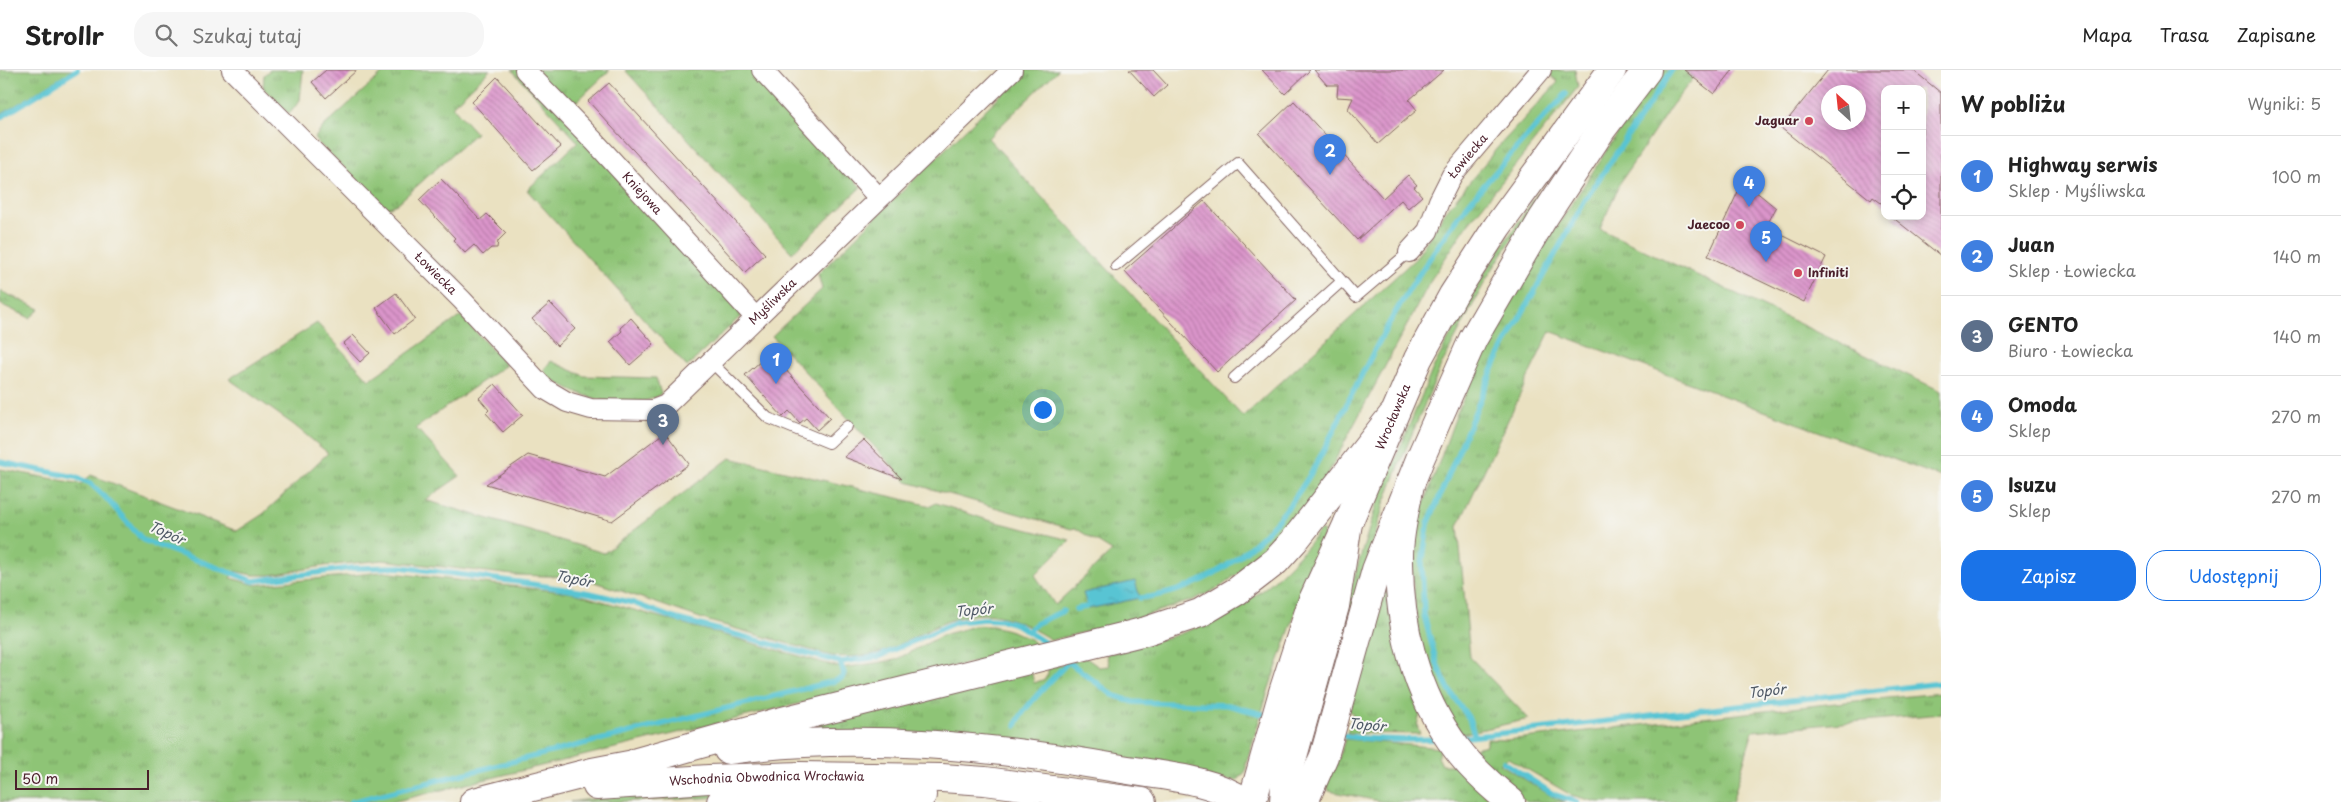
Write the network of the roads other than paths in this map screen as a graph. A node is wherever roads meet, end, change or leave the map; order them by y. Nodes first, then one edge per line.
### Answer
1 (525, 70) edge
2 (762, 70) edge
3 (1012, 70) edge
4 (1541, 70) edge
5 (1612, 70) edge
6 (1647, 70) edge
7 (234, 71) edge
8 (879, 198) junction
9 (1409, 252) joint
10 (1116, 266) dead end
11 (1342, 281) junction
12 (756, 318) junction
13 (711, 362) junction
14 (1234, 378) dead end
15 (666, 405) joint
16 (1392, 416) junction
17 (847, 426) dead end
18 (1410, 484) junction
19 (1295, 696) junction
20 (637, 762) junction
21 (1045, 790) junction
22 (482, 800) edge
23 (1136, 801) edge
24 (721, 802) edge
25 (1245, 802) edge
26 (1252, 802) edge
27 (1284, 802) edge
28 (1304, 802) edge
29 (1511, 802) edge

1 - 12 street, Kniejowa
2 - 8 street
3 - 8 street, Myśliwska
4 - 9 street, Łowiecka
5 - 16 main road, Wrocławska
6 - 18 main road
7 - 15 street, Łowiecka
8 - 12 street, Myśliwska
9 - 11 lane
10 - 11 lane
11 - 14 lane
12 - 13 street, Myśliwska
13 - 15 street, Myśliwska
13 - 17 lane
16 - 19 main road, Wrocławska
16 - 20 main road
18 - 28 main road
18 - 29 main road
19 - 26 main road
19 - 27 main road
20 - 22 main road
20 - 25 main road
21 - 22 main road, Wschodnia Obwodnica Wrocławia
21 - 23 main road, Wschodnia Obwodnica Wrocławia
21 - 24 main road, Wschodnia Obwodnica Wrocławia

